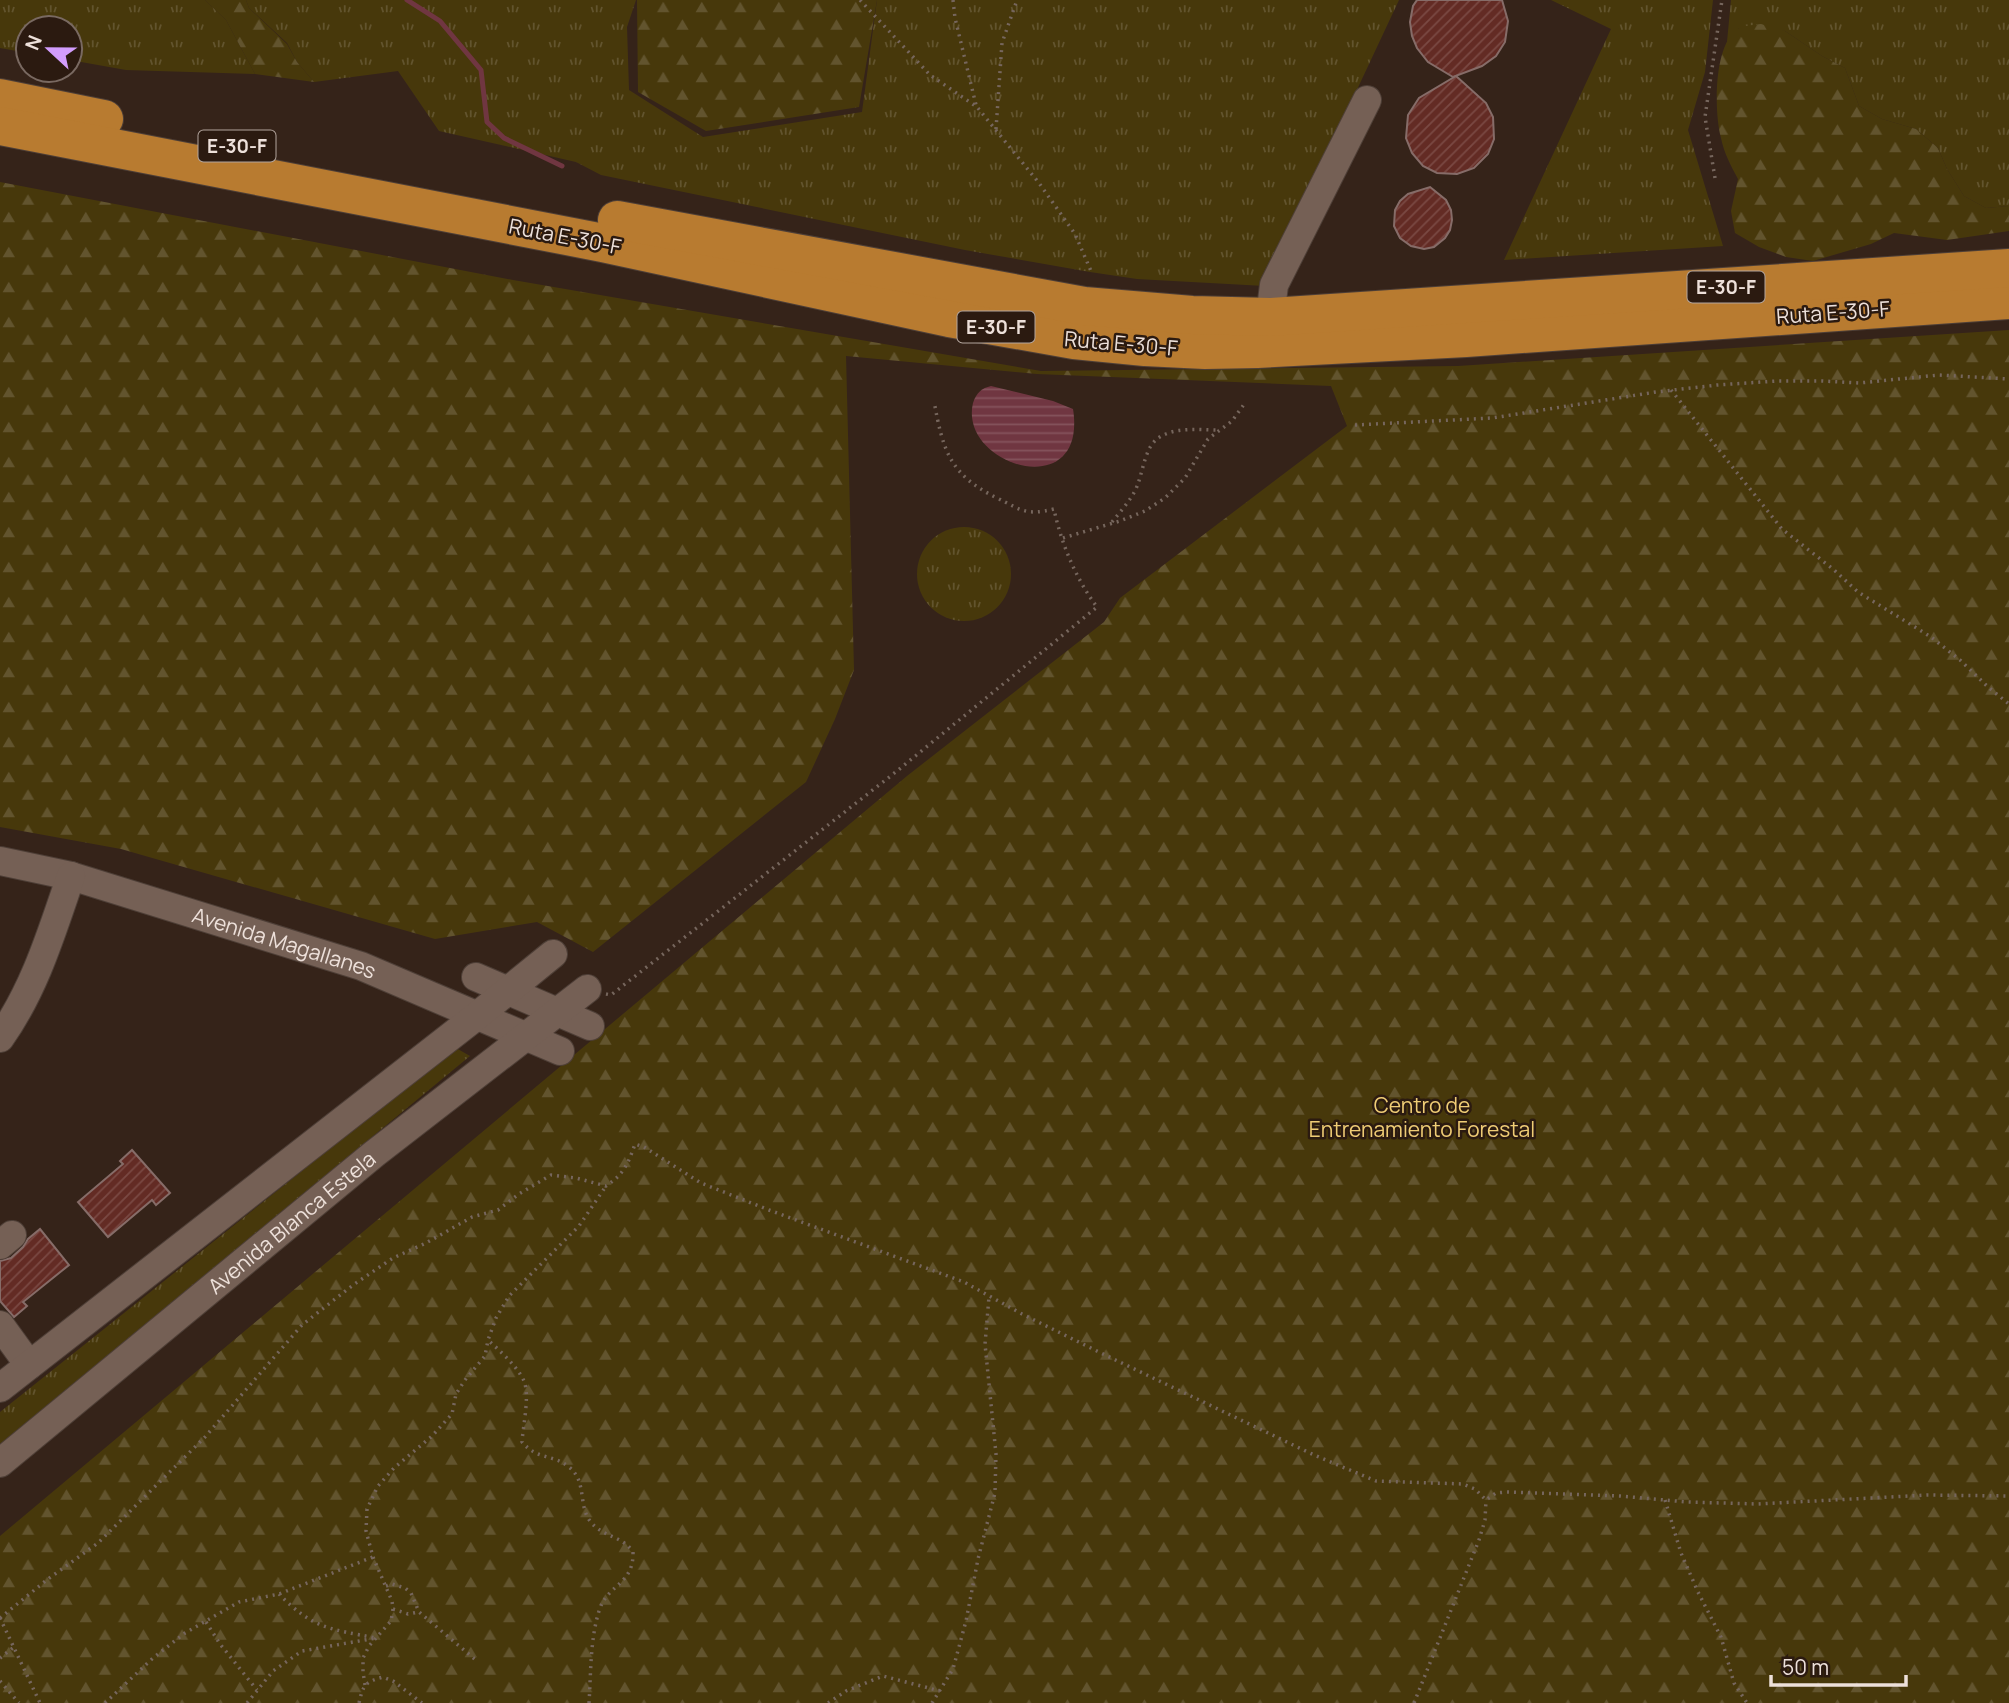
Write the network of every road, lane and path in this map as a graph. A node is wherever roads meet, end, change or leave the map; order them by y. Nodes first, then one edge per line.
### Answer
1 (860, 0) edge
2 (953, 0) edge
3 (1017, 0) edge
4 (1722, 0) edge
5 (0, 98) edge
6 (1367, 100) dead end
7 (977, 107) junction
8 (0, 126) edge
9 (996, 131) junction
10 (1715, 178) dead end
11 (2009, 268) edge
12 (1091, 271) dead end
13 (2009, 300) edge
14 (1270, 317) junction
15 (2009, 379) edge
16 (1671, 390) junction
17 (934, 401) dead end
18 (1245, 403) dead end
19 (1355, 425) dead end
20 (1220, 430) junction
21 (1111, 524) junction
22 (1063, 538) junction
23 (2009, 704) edge
24 (0, 862) edge
25 (71, 876) junction
26 (553, 954) dead end
27 (475, 977) dead end
28 (587, 989) joint
29 (507, 991) junction
30 (557, 1012) junction
31 (478, 1015) junction
32 (590, 1026) dead end
33 (525, 1036) junction
34 (0, 1038) edge
35 (560, 1051) dead end
36 (606, 1186) junction
37 (989, 1296) junction
38 (0, 1325) edge
39 (488, 1340) junction
40 (29, 1365) junction
41 (0, 1388) edge
42 (0, 1464) edge
43 (2009, 1496) edge
44 (1486, 1500) junction
45 (1665, 1500) junction
46 (373, 1557) junction
47 (386, 1586) junction
48 (279, 1594) junction
49 (393, 1609) junction
50 (419, 1612) junction
51 (0, 1618) edge
52 (206, 1622) junction
53 (376, 1638) junction
54 (14, 1647) junction
55 (0, 1658) edge
56 (477, 1661) dead end
57 (0, 1682) edge
58 (365, 1685) junction
59 (258, 1690) junction
60 (940, 1691) junction
61 (19, 1703) edge
62 (40, 1703) edge
63 (104, 1703) edge
64 (247, 1703) edge
65 (359, 1703) edge
66 (422, 1703) edge
67 (589, 1703) edge
68 (828, 1703) edge
69 (932, 1703) edge
70 (1414, 1703) edge
71 (1747, 1703) edge

1 - 7 path
2 - 7 path
3 - 9 path
4 - 10 path
5 - 14 highway, Ruta E-30-F / E-30-F
6 - 14 street
7 - 9 path
8 - 13 highway, Ruta E-30-F / E-30-F
9 - 12 path
11 - 14 highway, Ruta E-30-F / E-30-F
15 - 16 path
16 - 19 path
16 - 23 path
17 - 22 path
18 - 20 path
20 - 21 path
20 - 21 path
21 - 22 path
22 - 28 path
24 - 25 street, Avenida Magallanes
25 - 31 street, Avenida Magallanes
25 - 34 street
26 - 29 street
27 - 29 street
28 - 30 street, Avenida Blanca Estela
29 - 30 street
29 - 31 street
30 - 32 street
30 - 33 street, Avenida Blanca Estela
31 - 33 street, Avenida Magallanes
31 - 40 street
33 - 35 street, Avenida Magallanes
33 - 42 street, Avenida Blanca Estela
36 - 37 path
36 - 39 path
36 - 51 path
37 - 44 path
37 - 60 path
38 - 40 street
39 - 46 path
39 - 67 path
40 - 41 street
43 - 45 path
44 - 45 path
44 - 70 path
45 - 71 path
46 - 47 path
46 - 48 path
47 - 49 path
47 - 50 path
48 - 52 path
48 - 53 path
49 - 50 path
49 - 53 path
50 - 56 path
51 - 54 path
52 - 59 path
52 - 63 path
53 - 58 path
53 - 59 path
54 - 55 path
54 - 62 path
57 - 61 path
58 - 65 path
58 - 66 path
59 - 64 path
60 - 68 path
60 - 69 path

